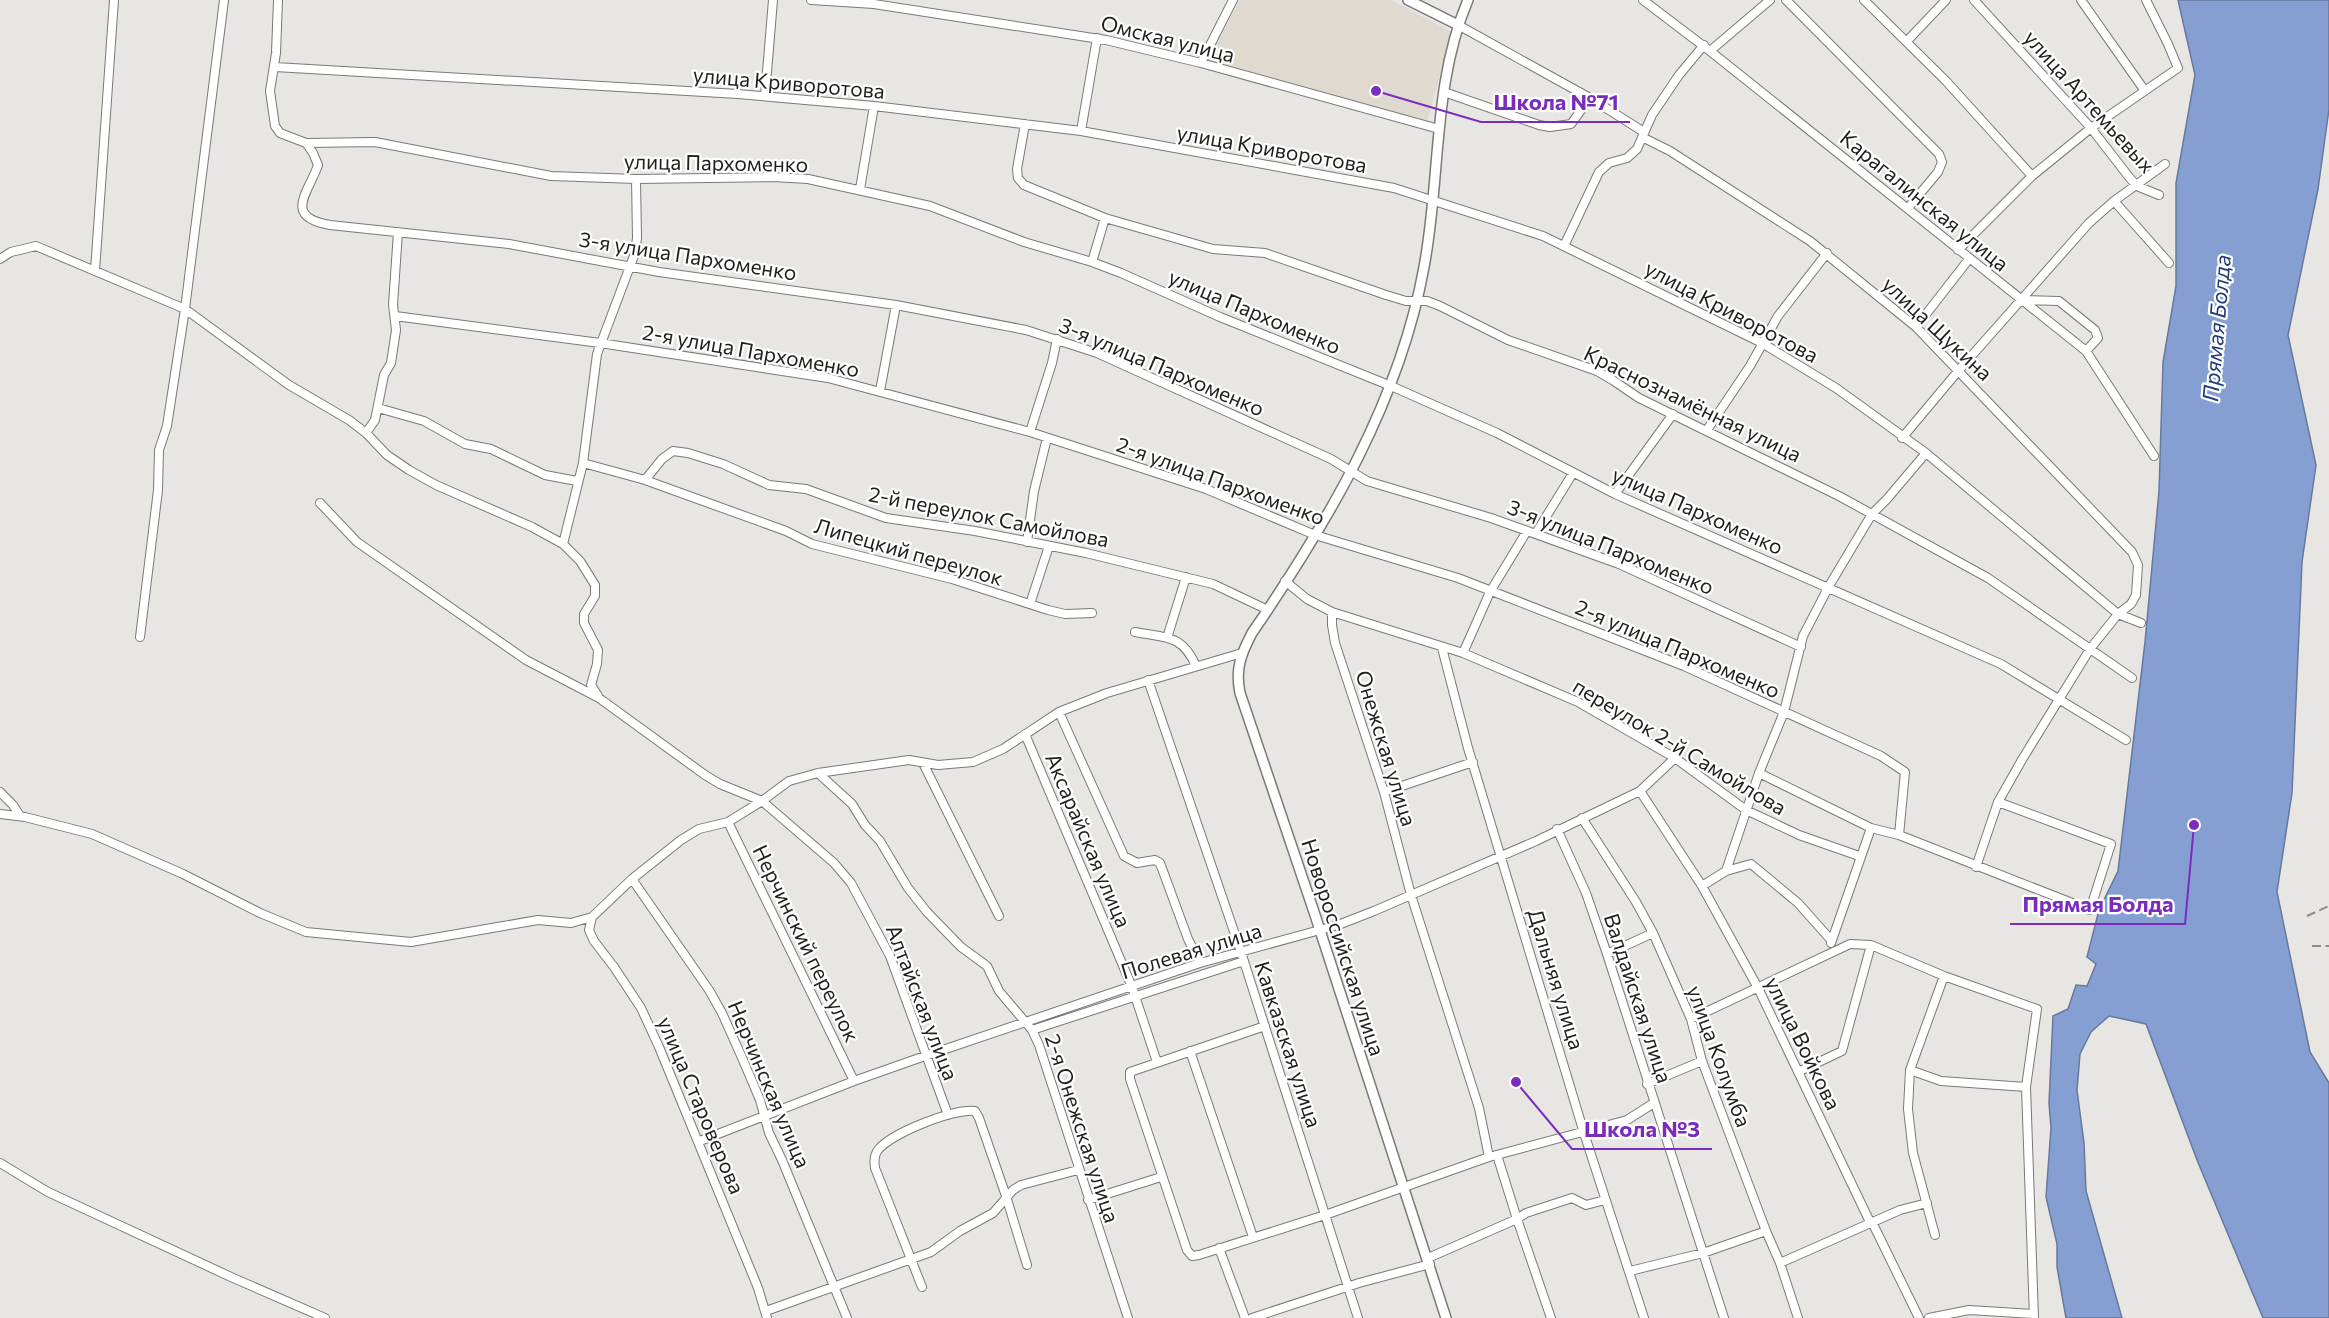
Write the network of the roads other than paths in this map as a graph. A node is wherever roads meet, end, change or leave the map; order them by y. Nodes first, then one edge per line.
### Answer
1 (114, 0) edge
2 (224, 0) edge
3 (278, 0) edge
4 (773, 0) edge
5 (811, 0) edge
6 (1233, 0) edge
7 (1408, 0) edge
8 (1468, 0) edge
9 (1642, 0) edge
10 (1770, 0) edge
11 (1786, 0) edge
12 (1864, 0) edge
13 (1946, 0) edge
14 (1974, 0) edge
15 (2081, 0) edge
16 (2146, 0) edge
17 (1458, 25) junction
18 (1096, 38) junction
19 (1908, 41) junction
20 (1707, 48) junction
21 (1201, 63) junction
22 (275, 67) junction
23 (2145, 91) junction
24 (1444, 92) junction
25 (765, 96) junction
26 (1590, 98) junction
27 (874, 106) junction
28 (1025, 124) junction
29 (2091, 128) junction
30 (1439, 129) junction
31 (1081, 131) junction
32 (1643, 134) junction
33 (306, 143) junction
34 (2165, 165) dead end
35 (2032, 176) junction
36 (636, 179) junction
37 (2137, 186) junction
38 (860, 189) junction
39 (2159, 195) dead end
40 (1433, 201) junction
41 (2114, 201) junction
42 (1908, 208) junction
43 (1105, 218) junction
44 (398, 232) junction
45 (1563, 246) junction
46 (1958, 250) junction
47 (1827, 253) junction
48 (0, 259) edge
49 (1969, 259) junction
50 (1092, 262) junction
51 (2169, 263) dead end
52 (630, 266) junction
53 (95, 271) junction
54 (2020, 300) junction
55 (1417, 301) junction
56 (896, 304) junction
57 (185, 309) junction
58 (394, 316) junction
59 (1916, 327) junction
60 (1057, 339) junction
61 (600, 343) junction
62 (1762, 343) junction
63 (2086, 351) junction
64 (1959, 370) junction
65 (1392, 386) junction
66 (880, 391) junction
67 (378, 408) junction
68 (1673, 414) junction
69 (1707, 430) junction
70 (1030, 432) junction
71 (366, 433) junction
72 (1047, 438) junction
73 (1902, 438) junction
74 (1926, 453) junction
75 (2154, 456) dead end
76 (583, 462) junction
77 (1350, 471) junction
78 (1573, 473) junction
79 (645, 480) junction
80 (577, 481) junction
81 (1615, 494) junction
82 (320, 504) dead end
83 (1872, 514) junction
84 (1527, 531) junction
85 (1536, 533) junction
86 (1315, 535) junction
87 (1027, 542) junction
88 (563, 544) junction
89 (1049, 546) junction
90 (1186, 577) junction
91 (1285, 581) junction
92 (1829, 586) junction
93 (1490, 592) junction
94 (1030, 604) junction
95 (1268, 610) junction
96 (1332, 612) junction
97 (1092, 613) dead end
98 (2118, 614) junction
99 (2141, 623) dead end
100 (1135, 632) dead end
101 (140, 638) dead end
102 (1167, 638) junction
103 (1801, 647) junction
104 (1442, 648) junction
105 (2090, 649) junction
106 (1242, 653) junction
107 (1463, 653) junction
108 (1196, 666) junction
109 (2132, 678) dead end
110 (1148, 681) junction
111 (599, 698) junction
112 (2058, 699) junction
113 (1059, 712) junction
114 (1784, 712) junction
115 (1025, 734) junction
116 (2126, 740) dead end
117 (1675, 758) junction
118 (1473, 762) junction
119 (923, 763) junction
120 (818, 773) junction
121 (1759, 773) junction
122 (1640, 791) junction
123 (0, 792) edge
124 (1384, 792) junction
125 (762, 801) junction
126 (1998, 802) junction
127 (1746, 810) junction
128 (0, 814) edge
129 (20, 816) junction
130 (1582, 818) junction
131 (728, 822) junction
132 (1871, 828) junction
133 (1557, 829) junction
134 (1899, 835) junction
135 (1500, 855) junction
136 (1859, 856) junction
137 (1976, 867) junction
138 (1726, 871) junction
139 (632, 879) junction
140 (1702, 886) junction
141 (1411, 895) junction
142 (592, 916) junction
143 (999, 916) dead end
144 (1320, 930) junction
145 (1653, 933) junction
146 (1831, 940) junction
147 (1871, 945) junction
148 (1241, 952) junction
149 (1607, 954) junction
150 (1829, 954) junction
151 (1244, 961) junction
152 (1200, 963) junction
153 (1944, 976) junction
154 (1132, 987) junction
155 (1758, 988) junction
156 (1135, 995) junction
157 (1691, 1019) junction
158 (1025, 1022) junction
159 (1265, 1026) junction
160 (1032, 1030) junction
161 (1190, 1051) junction
162 (925, 1056) junction
163 (1702, 1061) junction
164 (1157, 1062) junction
165 (1910, 1070) junction
166 (1798, 1072) junction
167 (854, 1081) junction
168 (1647, 1083) junction
169 (2026, 1087) junction
170 (1654, 1103) junction
171 (948, 1115) junction
172 (764, 1117) junction
173 (1584, 1132) junction
174 (699, 1141) junction
175 (1493, 1156) junction
176 (0, 1163) edge
177 (1078, 1170) junction
178 (1161, 1177) junction
179 (1404, 1185) junction
180 (1006, 1196) junction
181 (1088, 1200) junction
182 (1605, 1200) junction
183 (1927, 1203) junction
184 (1325, 1215) junction
185 (1517, 1219) junction
186 (1872, 1221) junction
187 (1766, 1231) junction
188 (1935, 1235) dead end
189 (1253, 1237) junction
190 (1219, 1248) junction
191 (1704, 1253) junction
192 (911, 1260) junction
193 (1429, 1261) junction
194 (1780, 1263) junction
195 (1026, 1265) dead end
196 (1630, 1271) junction
197 (1348, 1286) junction
198 (835, 1287) junction
199 (922, 1287) dead end
200 (767, 1314) edge
201 (2034, 1316) edge
202 (325, 1318) edge
203 (847, 1318) edge
204 (1128, 1318) edge
205 (1245, 1318) edge
206 (1252, 1318) edge
207 (1358, 1318) edge
208 (1446, 1318) edge
209 (1551, 1318) edge
210 (1644, 1318) edge
211 (1724, 1318) edge
212 (1798, 1318) edge
213 (1919, 1318) edge
214 (1929, 1318) edge

1 - 53 street
2 - 57 street
3 - 22 street
4 - 25 street
5 - 18 street, Омская улица
6 - 21 street
7 - 17 street, улица Щукина
8 - 17 street, Новороссийская улица
9 - 20 street, Карагалинская улица
10 - 20 street
11 - 42 street
12 - 19 street
13 - 19 street
14 - 29 street, улица Артемьевых
15 - 23 street
16 - 23 street
17 - 24 street, Новороссийская улица
17 - 26 street, улица Щукина
18 - 21 street, Омская улица
18 - 31 street
19 - 35 street
20 - 32 street
20 - 42 street, Карагалинская улица
21 - 30 street, Омская улица
22 - 25 street, улица Криворотова
22 - 33 street
23 - 29 street
24 - 26 street
24 - 30 street, Новороссийская улица
25 - 27 street, улица Криворотова
26 - 32 street, улица Щукина
27 - 28 street, улица Криворотова
27 - 38 street
28 - 31 street, улица Криворотова
28 - 43 street, Краснознамённая улица
29 - 35 street
29 - 37 street, улица Артемьевых
30 - 40 street, Новороссийская улица
31 - 40 street, улица Криворотова
32 - 45 street
32 - 47 street, улица Щукина
33 - 36 street, улица Пархоменко
33 - 44 street, 3-я улица Пархоменко
34 - 37 street
35 - 46 street
36 - 38 street, улица Пархоменко
36 - 52 street
37 - 39 street, улица Артемьевых
37 - 41 street
38 - 50 street, улица Пархоменко
40 - 45 street, улица Криворотова
40 - 55 street, Новороссийская улица
41 - 51 street
41 - 54 street
42 - 46 street, Карагалинская улица
43 - 50 street
43 - 55 street, Краснознамённая улица
44 - 52 street, 3-я улица Пархоменко
44 - 58 street
45 - 62 street, улица Криворотова
46 - 49 street, Карагалинская улица
47 - 59 street, улица Щукина
47 - 62 street
48 - 53 street
49 - 54 street, Карагалинская улица
49 - 59 street
50 - 65 street, улица Пархоменко
52 - 56 street, 3-я улица Пархоменко
52 - 61 street
53 - 57 street
54 - 63 street, Карагалинская улица
54 - 63 street
54 - 64 street
55 - 65 street, Новороссийская улица
55 - 68 street, Краснознамённая улица
56 - 60 street, 3-я улица Пархоменко
56 - 66 street
57 - 71 street
57 - 101 street
58 - 61 street, 2-я улица Пархоменко
58 - 67 street
59 - 64 street, улица Щукина
60 - 70 street
60 - 77 street, 3-я улица Пархоменко
61 - 66 street, 2-я улица Пархоменко
61 - 76 street
62 - 69 street
62 - 73 street, улица Криворотова
63 - 75 street, Карагалинская улица
64 - 73 street
64 - 98 street, улица Щукина
65 - 77 street, Новороссийская улица
65 - 78 street, улица Пархоменко
66 - 70 street, 2-я улица Пархоменко
67 - 71 street
67 - 80 street
68 - 69 street, Краснознамённая улица
68 - 81 street
69 - 83 street, Краснознамённая улица
70 - 72 street, 2-я улица Пархоменко
71 - 88 street
72 - 86 street, 2-я улица Пархоменко
72 - 87 street
73 - 74 street, улица Криворотова
74 - 83 street
74 - 98 street, улица Криворотова
76 - 79 street, Липецкий переулок
76 - 80 street
77 - 84 street, 3-я улица Пархоменко
77 - 86 street, Новороссийская улица
78 - 81 street, улица Пархоменко
78 - 85 street
79 - 87 street, 2-й переулок Самойлова
79 - 94 street, Липецкий переулок
80 - 88 street
81 - 92 street, улица Пархоменко
82 - 111 street, Алтайская улица
83 - 92 street
83 - 105 street, Краснознамённая улица
84 - 85 street, 3-я улица Пархоменко
84 - 93 street
85 - 103 street, 3-я улица Пархоменко
86 - 91 street, Новороссийская улица
86 - 93 street, 2-я улица Пархоменко
87 - 89 street, 2-й переулок Самойлова
88 - 111 street
89 - 90 street, 2-й переулок Самойлова
89 - 94 street
90 - 95 street, 2-й переулок Самойлова
90 - 102 street
91 - 95 street, Новороссийская улица
91 - 96 street, переулок 2-й Самойлова
92 - 103 street
92 - 112 street, улица Пархоменко
93 - 107 street
93 - 114 street, 2-я улица Пархоменко
94 - 97 street, Липецкий переулок
95 - 106 street, Новороссийская улица
96 - 104 street, переулок 2-й Самойлова
96 - 124 street, Онежская улица
98 - 99 street, улица Криворотова
98 - 105 street
100 - 102 street
102 - 108 street
103 - 114 street
104 - 107 street, переулок 2-й Самойлова
104 - 118 street, Дальняя улица
105 - 109 street, Краснознамённая улица
105 - 112 street
106 - 108 street
106 - 144 street, Новороссийская улица
107 - 117 street, переулок 2-й Самойлова
108 - 110 street
110 - 113 street
110 - 148 street, Кавказская улица
111 - 125 street, Алтайская улица
112 - 116 street, улица Пархоменко
112 - 126 street
113 - 115 street
113 - 152 street
114 - 121 street
114 - 134 street, 2-я улица Пархоменко
115 - 119 street
115 - 154 street, Аксарайская улица
117 - 122 street, Полевая улица
117 - 127 street, переулок 2-й Самойлова
118 - 124 street
118 - 135 street, Дальняя улица
119 - 120 street
119 - 143 street
120 - 125 street
120 - 158 street, 2-я Онежская улица
121 - 127 street
121 - 132 street
122 - 130 street, Полевая улица
122 - 140 street, улица Войкова
123 - 129 street
124 - 141 street, Онежская улица
125 - 131 street
125 - 162 street, Алтайская улица
126 - 137 street
126 - 137 street
127 - 136 street, переулок 2-й Самойлова
127 - 138 street
128 - 129 street
129 - 142 street
130 - 133 street, Полевая улица
130 - 145 street, улица Колумба
131 - 139 street
131 - 167 street, Нерчинский переулок
132 - 134 street
132 - 136 street
133 - 135 street, Полевая улица
133 - 149 street, Валдайская улица
134 - 137 street
135 - 141 street, Полевая улица
135 - 173 street, Дальняя улица
136 - 146 street
138 - 140 street
138 - 146 street
139 - 142 street
139 - 172 street, Нерчинская улица
140 - 155 street, улица Войкова
141 - 144 street, Полевая улица
141 - 175 street, Онежская улица
142 - 174 street, улица Староверова
144 - 148 street, Полевая улица
144 - 179 street, Новороссийская улица
145 - 149 street
145 - 157 street, улица Колумба
146 - 150 street
147 - 150 street
147 - 153 street
147 - 166 street
148 - 151 street, Кавказская улица
148 - 152 street, Полевая улица
149 - 168 street, Валдайская улица
150 - 155 street
151 - 156 street
151 - 159 street, Кавказская улица
152 - 154 street, Полевая улица
153 - 165 street
153 - 169 street
154 - 156 street, Аксарайская улица
154 - 158 street, Полевая улица
155 - 157 street
155 - 166 street, улица Войкова
156 - 160 street
156 - 164 street, Аксарайская улица
157 - 163 street, улица Колумба
158 - 160 street, 2-я Онежская улица
158 - 162 street, Полевая улица
159 - 161 street
159 - 184 street, Кавказская улица
160 - 177 street, 2-я Онежская улица
161 - 164 street
161 - 189 street
162 - 167 street, Полевая улица
162 - 171 street, Алтайская улица
163 - 168 street
163 - 187 street, улица Колумба
164 - 178 street
165 - 169 street
165 - 183 street
166 - 186 street, улица Войкова
167 - 172 street, Полевая улица
168 - 170 street, Валдайская улица
169 - 201 street
170 - 173 street
170 - 191 street, Валдайская улица
171 - 180 street
171 - 192 street
172 - 174 street, Полевая улица
172 - 198 street, Нерчинская улица
173 - 175 street
173 - 182 street, Дальняя улица
174 - 200 street, улица Староверова
175 - 179 street
175 - 185 street, Онежская улица
176 - 202 street
177 - 180 street
177 - 181 street, 2-я Онежская улица
178 - 181 street
178 - 190 street
179 - 184 street
179 - 193 street, Новороссийская улица
180 - 192 street
180 - 195 street
181 - 204 street, 2-я Онежская улица
182 - 185 street
182 - 196 street, Дальняя улица
183 - 186 street
183 - 188 street
184 - 189 street
184 - 197 street, Кавказская улица
185 - 193 street
185 - 209 street, Онежская улица
186 - 194 street
186 - 213 street, улица Войкова
187 - 191 street
187 - 194 street, улица Колумба
189 - 190 street
190 - 205 street
191 - 196 street
191 - 211 street, Валдайская улица
192 - 198 street
192 - 199 street
193 - 197 street
193 - 208 street, Новороссийская улица
194 - 212 street, улица Колумба
196 - 210 street, Дальняя улица
197 - 206 street
197 - 207 street, Кавказская улица
198 - 200 street
198 - 203 street, Нерчинская улица
201 - 214 street

